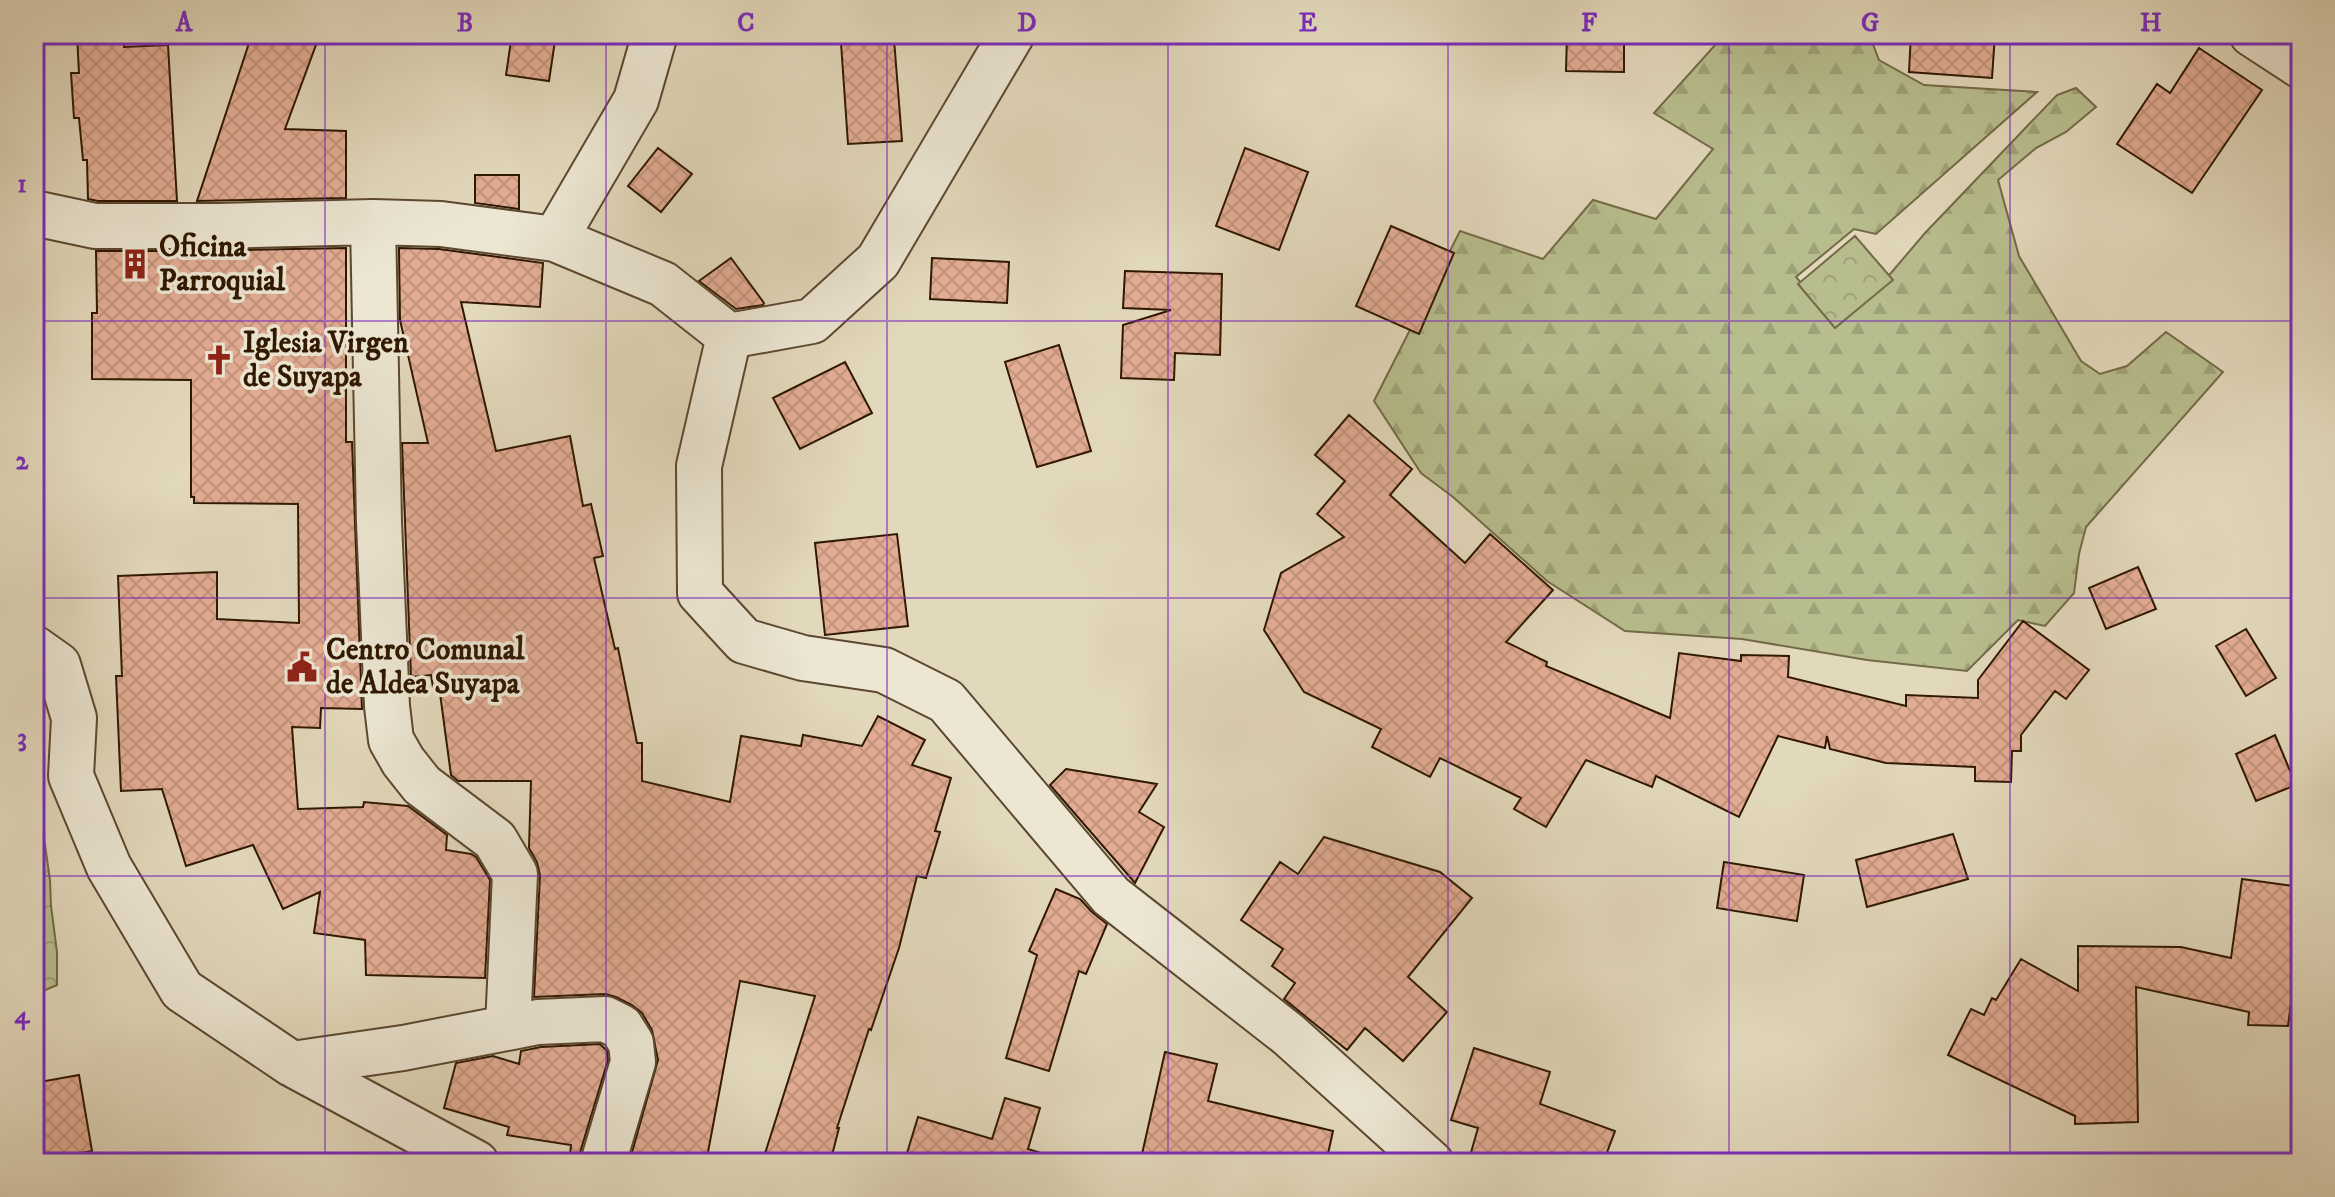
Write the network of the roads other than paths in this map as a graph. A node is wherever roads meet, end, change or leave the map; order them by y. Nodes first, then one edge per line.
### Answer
1 (655, 34) edge
2 (1012, 34) edge
3 (2252, 34) edge
4 (2301, 66) edge
5 (34, 213) edge
6 (373, 222) junction
7 (555, 239) junction
8 (729, 336) junction
9 (34, 648) edge
10 (508, 1027) junction
11 (292, 1064) junction
12 (476, 1163) edge
13 (603, 1163) edge
14 (1431, 1163) edge

1 - 7 street
2 - 8 street
3 - 4 street
5 - 6 street
6 - 7 street
6 - 10 street
7 - 8 street
8 - 14 street
9 - 11 street
10 - 11 street
10 - 13 street
11 - 12 street

